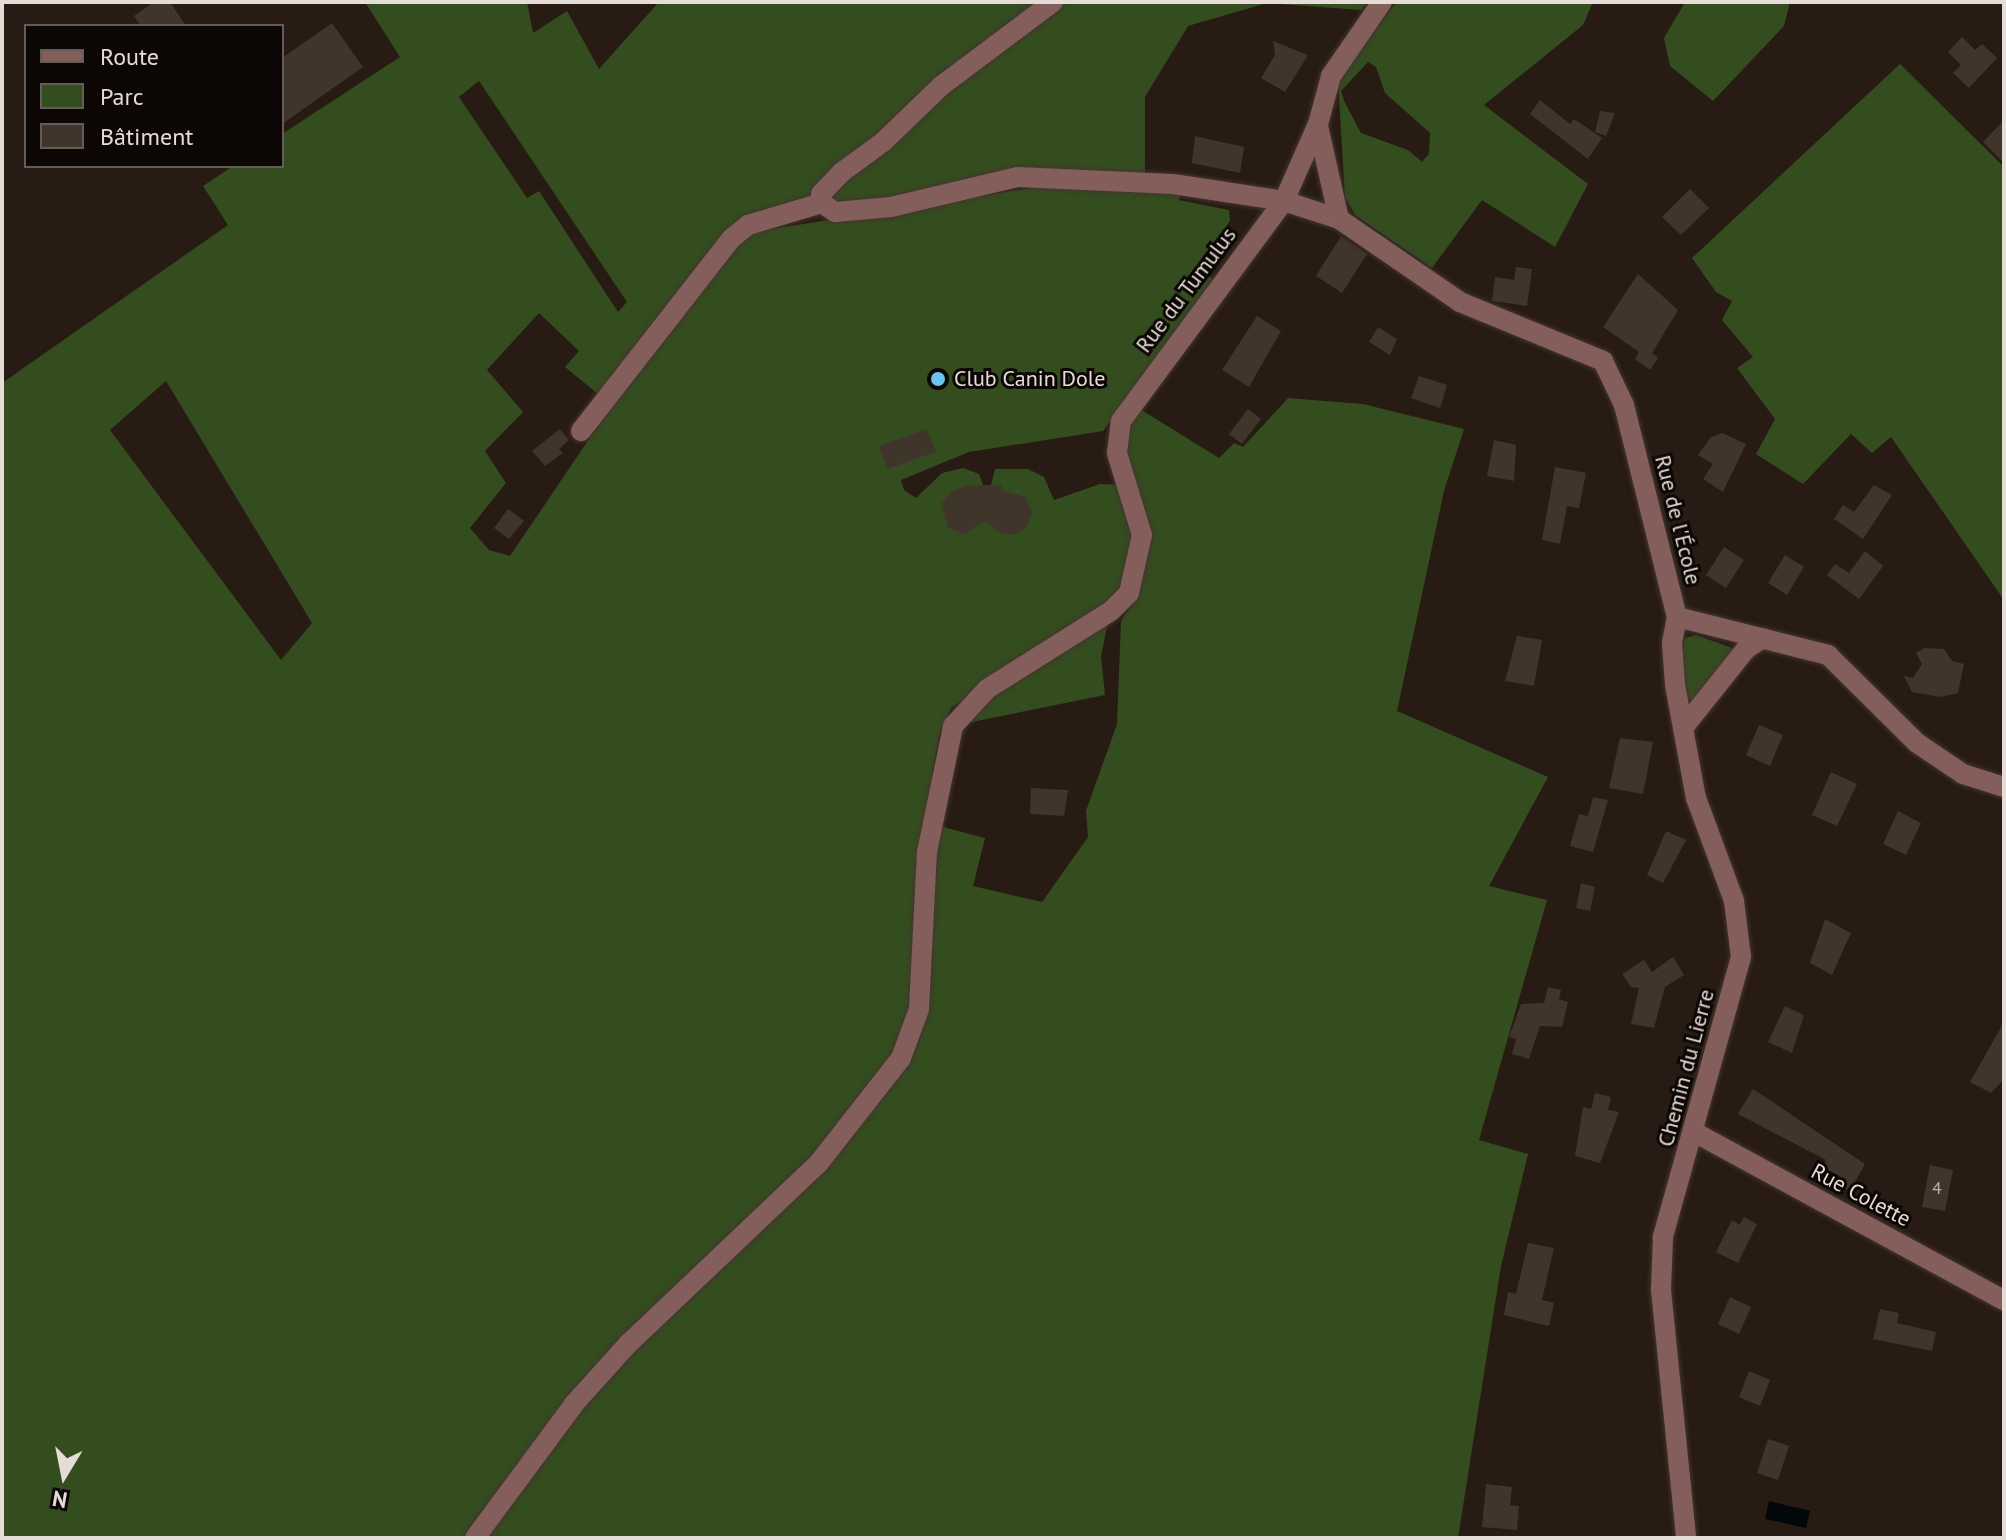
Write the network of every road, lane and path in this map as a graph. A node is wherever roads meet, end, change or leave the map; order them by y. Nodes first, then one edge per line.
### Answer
1 (1053, 2) edge
2 (1382, 2) edge
3 (1318, 124) junction
4 (1284, 201) junction
5 (822, 203) junction
6 (1339, 219) junction
7 (581, 431) dead end
8 (1677, 617) junction
9 (1763, 638) junction
10 (1683, 728) junction
11 (2004, 787) edge
12 (1694, 1132) junction
13 (2004, 1300) edge
14 (475, 1538) edge
15 (1686, 1538) edge

1 - 5 street
2 - 3 street, Rue du Tumulus
3 - 4 street, Rue du Tumulus
3 - 6 street
4 - 5 street, Rue de l'École
4 - 6 street, Rue de l'École
4 - 14 street, Rue du Tumulus
5 - 7 street
6 - 8 street, Rue de l'École
8 - 9 street, Rue de l'École
8 - 10 street, Chemin du Lierre
9 - 10 street
9 - 11 street, Rue de l'École
10 - 12 street, Chemin du Lierre
12 - 13 street, Rue Colette
12 - 15 street, Chemin du Lierre

